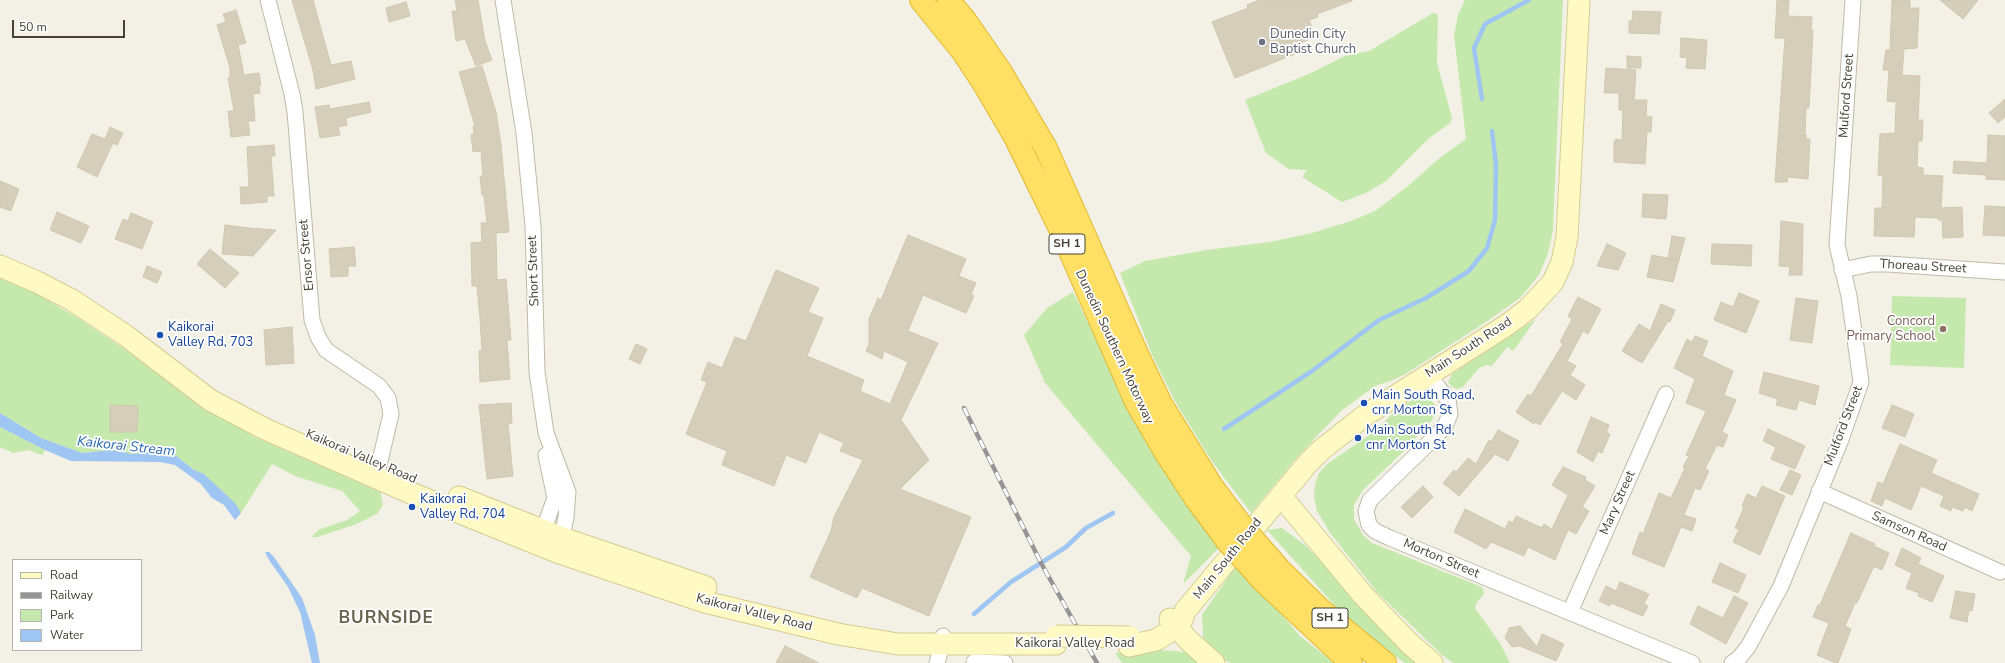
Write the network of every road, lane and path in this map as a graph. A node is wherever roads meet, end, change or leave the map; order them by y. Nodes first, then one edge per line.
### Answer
1 (268, 0) edge
2 (503, 0) edge
3 (921, 0) edge
4 (948, 0) edge
5 (1579, 0) edge
6 (1853, 0) edge
7 (0, 254) edge
8 (0, 266) edge
9 (1842, 270) junction
10 (2005, 272) edge
11 (1428, 374) junction
12 (1666, 394) dead end
13 (377, 471) junction
14 (1819, 491) junction
15 (1205, 494) junction
16 (1281, 496) junction
17 (552, 534) junction
18 (2000, 572) dead end
19 (1271, 575) junction
20 (1570, 612) junction
21 (1177, 619) junction
22 (941, 648) edge
23 (972, 651) edge
24 (1005, 663) edge
25 (1214, 663) edge
26 (1352, 663) edge
27 (1385, 663) edge
28 (1432, 663) edge
29 (1692, 663) edge
30 (1732, 663) edge

1 - 13 street, Ensor Street
2 - 17 street, Short Street
3 - 15 highway, Dunedin Southern Motorway / SH 1
4 - 15 highway, Dunedin Southern Motorway / SH 1
5 - 11 main road, Main South Road
6 - 9 street, Mulford Street
7 - 13 main road, Kaikorai Valley Road
8 - 13 main road, Kaikorai Valley Road
9 - 10 street, Thoreau Street
9 - 14 street, Mulford Street
11 - 16 main road, Main South Road
11 - 20 street, Morton Street
12 - 20 street, Mary Street
13 - 17 main road, Kaikorai Valley Road
13 - 22 main road, Kaikorai Valley Road
14 - 18 street, Samson Road
14 - 30 street, Mulford Street
15 - 19 highway, Dunedin Southern Motorway / SH 1, bridge
16 - 21 main road, Main South Road
16 - 28 main road
17 - 22 main road, Kaikorai Valley Road
19 - 26 highway, Dunedin Southern Motorway / SH 1
19 - 27 highway, Dunedin Southern Motorway / SH 1
20 - 29 street, Morton Street
21 - 23 main road, Kaikorai Valley Road
21 - 25 main road
22 - 23 main road, Kaikorai Valley Road
23 - 24 street

